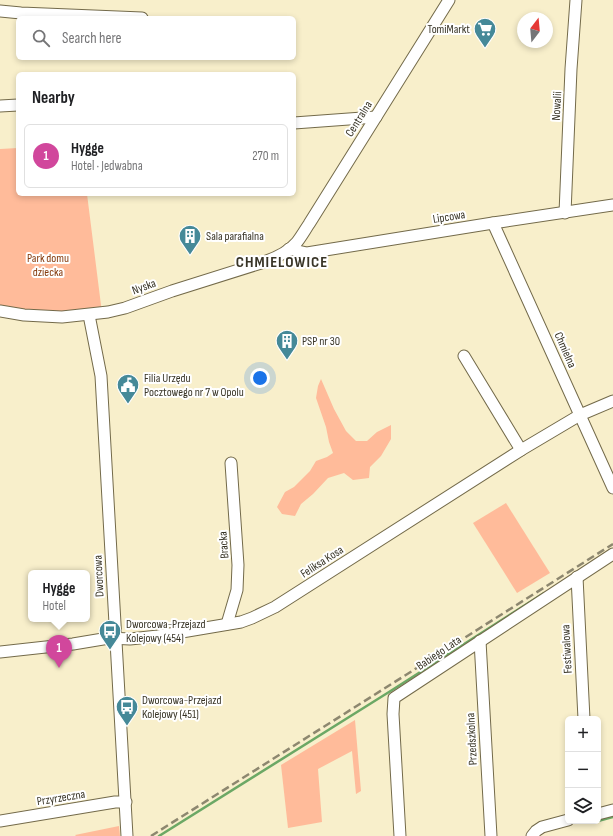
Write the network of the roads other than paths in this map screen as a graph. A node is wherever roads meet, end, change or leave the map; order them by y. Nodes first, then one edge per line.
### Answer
1 (449, 0) edge
2 (576, 0) edge
3 (0, 11) edge
4 (94, 16) edge
5 (16, 105) edge
6 (0, 106) edge
7 (376, 117) junction
8 (296, 123) edge
9 (613, 205) edge
10 (565, 213) junction
11 (493, 223) junction
12 (289, 249) junction
13 (0, 312) edge
14 (89, 315) junction
15 (464, 356) dead end
16 (613, 401) edge
17 (580, 415) junction
18 (522, 450) junction
19 (231, 463) dead end
20 (613, 488) edge
21 (613, 554) edge
22 (577, 577) junction
23 (227, 624) junction
24 (116, 639) junction
25 (480, 641) junction
26 (0, 652) edge
27 (584, 716) edge
28 (126, 802) junction
29 (613, 810) edge
30 (601, 813) edge
31 (0, 821) edge
32 (565, 821) edge
33 (127, 836) edge
34 (400, 836) edge
35 (491, 836) edge
36 (532, 836) edge

1 - 7 street, Centralna
2 - 10 street, Nowalii
3 - 4 street
5 - 6 street
7 - 8 street
7 - 12 street, Centralna
9 - 10 street, Lipcowa
10 - 11 street, Lipcowa
11 - 12 street, Lipcowa
11 - 17 street, Chmielna
12 - 14 street, Nyska
13 - 14 street, Nyska
14 - 24 street, Dworcowa
15 - 18 street
16 - 17 street, Feliksa Kosa
17 - 18 street, Feliksa Kosa
17 - 20 street, Chmielna
18 - 23 street, Feliksa Kosa
19 - 23 street, Bracka
21 - 22 street, Babiego Lata
22 - 25 street, Babiego Lata
22 - 27 street, Festiwalowa
23 - 24 street, Feliksa Kosa
24 - 26 street, Feliksa Kosa
24 - 28 street, Dworcowa
25 - 34 street, Babiego Lata
25 - 35 street, Przedszkolna
28 - 31 street, Przyrzeczna
28 - 33 street, Dworcowa
29 - 30 street
32 - 36 street

